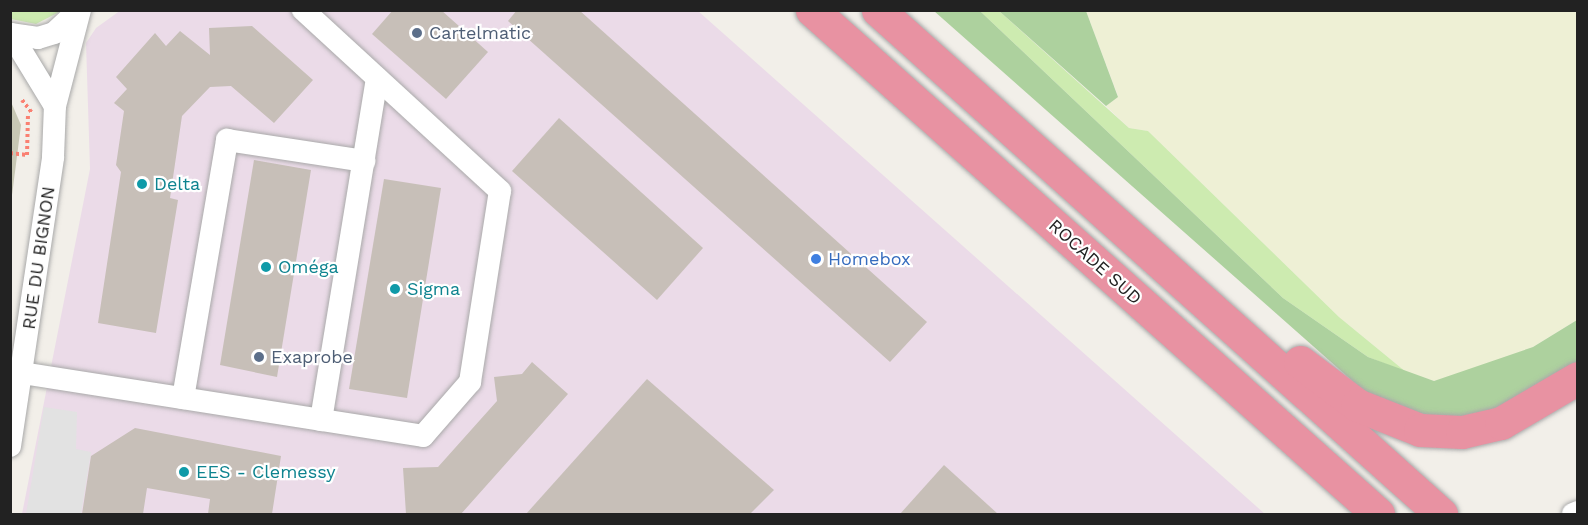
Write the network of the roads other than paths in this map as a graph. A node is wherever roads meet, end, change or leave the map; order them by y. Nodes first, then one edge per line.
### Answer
1 (80, 10) edge
2 (303, 10) edge
3 (812, 10) edge
4 (878, 10) edge
5 (11, 34) edge
6 (377, 79) junction
7 (55, 106) junction
8 (364, 161) junction
9 (1244, 338) junction
10 (22, 373) junction
11 (1578, 378) edge
12 (183, 398) junction
13 (321, 420) junction
14 (10, 446) edge
15 (1578, 512) edge
16 (1378, 514) edge
17 (1441, 514) edge
18 (1573, 514) edge

1 - 5 street
1 - 7 street, RUE DU BIGNON
2 - 6 street
3 - 16 highway, ROCADE SUD
4 - 9 highway
5 - 7 street
6 - 8 street
6 - 13 street
7 - 10 street, RUE DU BIGNON
8 - 12 street
8 - 13 street
9 - 11 highway
9 - 17 highway
10 - 12 street
10 - 14 street, RUE DU BIGNON
12 - 13 street
15 - 18 street

